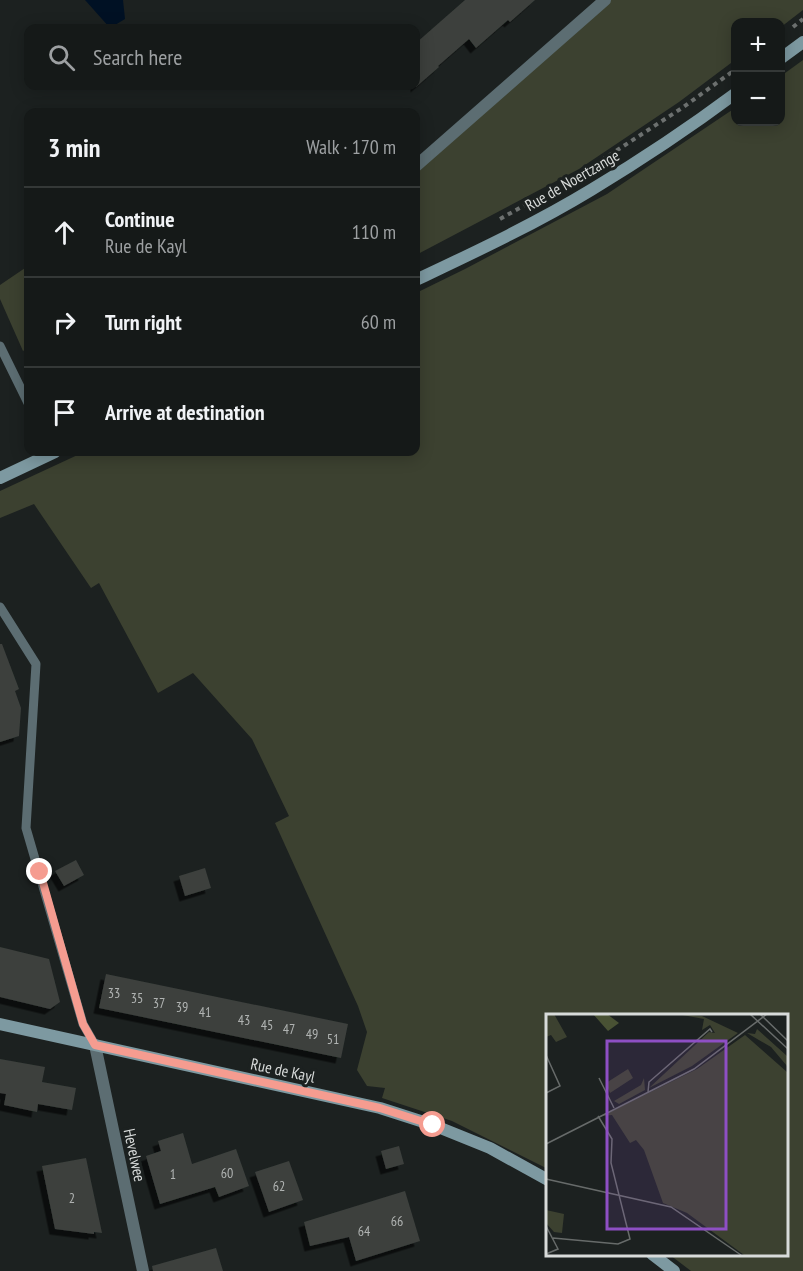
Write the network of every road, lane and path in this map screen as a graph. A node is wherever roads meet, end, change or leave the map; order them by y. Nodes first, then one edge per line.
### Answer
1 (605, 0) edge
2 (803, 42) edge
3 (785, 55) edge
4 (731, 72) edge
5 (731, 96) edge
6 (420, 162) edge
7 (497, 220) dead end
8 (420, 278) edge
9 (0, 346) edge
10 (24, 395) edge
11 (44, 456) edge
12 (0, 478) edge
13 (0, 607) edge
14 (0, 1024) edge
15 (95, 1045) junction
16 (546, 1179) edge
17 (655, 1256) edge
18 (143, 1271) edge
19 (674, 1271) edge

1 - 6 street
2 - 3 main road
4 - 7 path
5 - 8 main road, Rue de Noertzange
9 - 10 lane
11 - 12 main road
13 - 15 lane
14 - 15 main road, Rue de Kayl
15 - 16 main road, Rue de Kayl
15 - 18 street, Hevelwee
17 - 19 main road

